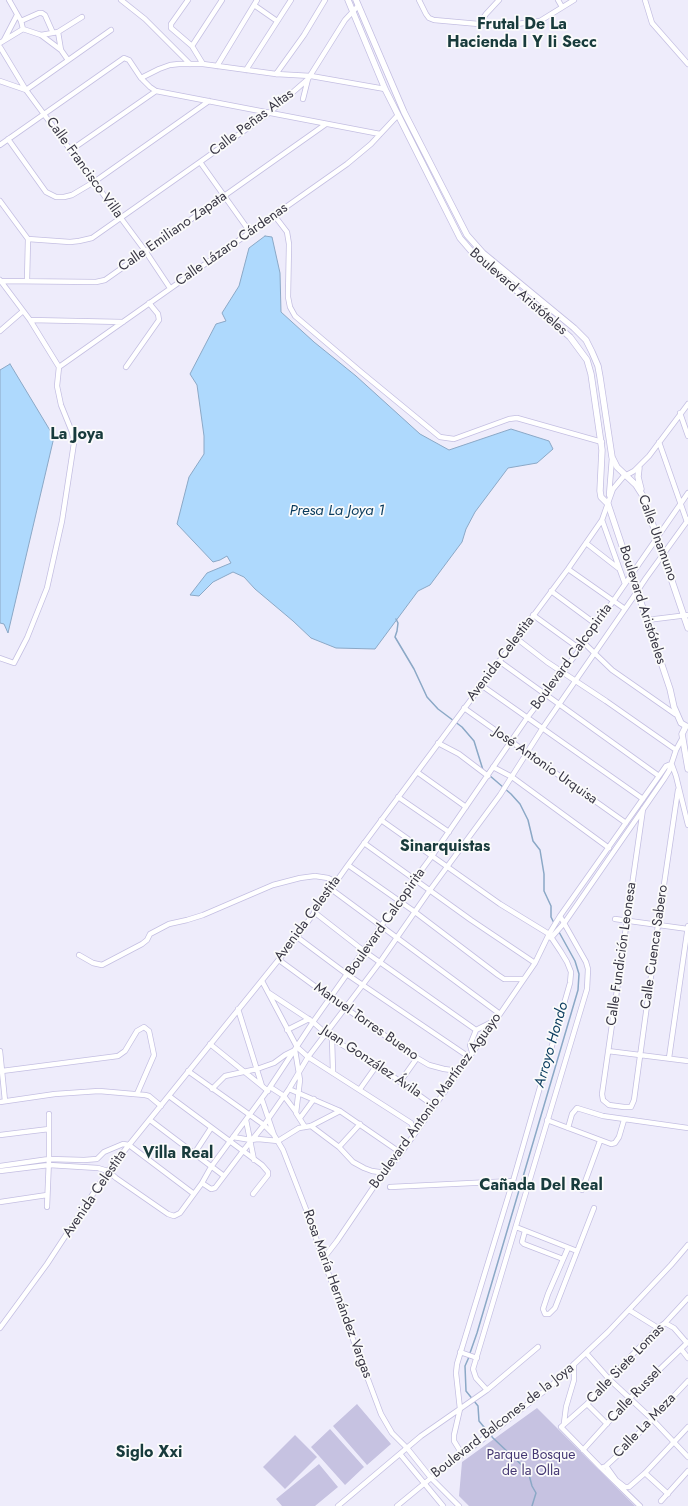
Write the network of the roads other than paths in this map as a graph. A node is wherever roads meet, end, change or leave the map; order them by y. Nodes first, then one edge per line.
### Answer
1 (9, 0) edge
2 (121, 0) edge
3 (188, 0) edge
4 (222, 0) edge
5 (257, 0) edge
6 (291, 0) edge
7 (325, 0) edge
8 (348, 0) edge
9 (419, 0) edge
10 (499, 0) edge
11 (558, 0) edge
12 (574, 0) edge
13 (645, 0) edge
14 (357, 3) edge
15 (254, 5) junction
16 (562, 7) junction
17 (352, 12) junction
18 (17, 15) junction
19 (82, 17) dead end
20 (21, 21) junction
21 (277, 21) junction
22 (480, 24) junction
23 (23, 29) junction
24 (111, 30) dead end
25 (55, 32) junction
26 (41, 35) junction
27 (2, 42) edge
28 (192, 46) junction
29 (0, 47) edge
30 (61, 50) junction
31 (68, 60) junction
32 (190, 64) junction
33 (203, 64) junction
34 (688, 64) edge
35 (217, 66) junction
36 (246, 70) junction
37 (276, 74) junction
38 (309, 77) junction
39 (141, 78) junction
40 (0, 81) edge
41 (385, 89) junction
42 (26, 90) junction
43 (156, 91) junction
44 (303, 99) dead end
45 (209, 100) junction
46 (44, 113) junction
47 (269, 113) junction
48 (398, 115) junction
49 (326, 124) junction
50 (380, 134) junction
51 (8, 139) junction
52 (0, 146) edge
53 (71, 150) junction
54 (200, 162) junction
55 (94, 182) junction
56 (224, 196) junction
57 (0, 201) edge
58 (274, 215) junction
59 (121, 218) junction
60 (250, 232) junction
61 (28, 239) junction
62 (146, 252) junction
63 (0, 280) edge
64 (27, 281) junction
65 (170, 288) junction
66 (527, 289) junction
67 (522, 296) junction
68 (543, 302) junction
69 (149, 303) junction
70 (537, 308) junction
71 (23, 312) junction
72 (30, 320) junction
73 (123, 322) junction
74 (0, 331) edge
75 (58, 366) junction
76 (126, 367) dead end
77 (688, 404) edge
78 (680, 413) junction
79 (688, 436) edge
80 (602, 442) junction
81 (659, 442) junction
82 (612, 457) junction
83 (639, 468) junction
84 (626, 475) junction
85 (641, 492) junction
86 (688, 493) edge
87 (681, 502) junction
88 (608, 504) junction
89 (602, 520) junction
90 (688, 521) edge
91 (658, 538) junction
92 (586, 543) junction
93 (663, 553) junction
94 (568, 569) junction
95 (618, 569) junction
96 (631, 574) junction
97 (625, 584) junction
98 (551, 591) junction
99 (638, 591) junction
100 (613, 600) junction
101 (625, 609) junction
102 (533, 615) junction
103 (686, 615) edge
104 (647, 620) junction
105 (597, 625) junction
106 (688, 628) edge
107 (516, 638) junction
108 (584, 643) junction
109 (580, 649) junction
110 (594, 653) junction
111 (0, 658) edge
112 (498, 661) junction
113 (561, 672) junction
114 (575, 681) junction
115 (482, 685) junction
116 (546, 694) junction
117 (560, 704) junction
118 (674, 707) junction
119 (464, 708) junction
120 (675, 714) junction
121 (527, 718) junction
122 (687, 726) edge
123 (542, 729) junction
124 (682, 739) junction
125 (511, 742) junction
126 (438, 743) junction
127 (676, 750) junction
128 (526, 752) junction
129 (671, 764) junction
130 (688, 769) edge
131 (417, 772) junction
132 (490, 772) junction
133 (659, 776) junction
134 (512, 777) junction
135 (678, 790) junction
136 (398, 797) junction
137 (643, 799) junction
138 (466, 808) junction
139 (643, 810) junction
140 (381, 820) junction
141 (626, 823) junction
142 (688, 825) edge
143 (449, 832) junction
144 (364, 843) junction
145 (608, 848) junction
146 (432, 856) junction
147 (348, 865) junction
148 (447, 867) junction
149 (416, 880) junction
150 (336, 882) junction
151 (331, 889) junction
152 (430, 890) junction
153 (398, 902) junction
154 (314, 912) junction
155 (415, 912) junction
156 (560, 916) junction
157 (615, 919) dead end
158 (627, 921) junction
159 (564, 922) junction
160 (658, 925) junction
161 (381, 926) junction
162 (688, 928) edge
163 (550, 936) junction
164 (297, 937) junction
165 (397, 937) junction
166 (364, 951) junction
167 (79, 955) dead end
168 (279, 960) junction
169 (380, 962) junction
170 (535, 962) junction
171 (348, 975) junction
172 (524, 979) junction
173 (262, 980) junction
174 (362, 984) junction
175 (268, 992) junction
176 (331, 998) junction
177 (345, 1007) junction
178 (238, 1009) junction
179 (500, 1014) junction
180 (309, 1019) junction
181 (313, 1022) junction
182 (493, 1022) junction
183 (287, 1030) junction
184 (476, 1030) junction
185 (326, 1033) junction
186 (332, 1039) junction
187 (210, 1044) junction
188 (296, 1049) junction
189 (0, 1051) edge
190 (608, 1051) junction
191 (472, 1052) junction
192 (640, 1055) junction
193 (308, 1057) junction
194 (469, 1057) junction
195 (417, 1058) junction
196 (669, 1058) junction
197 (688, 1061) edge
198 (377, 1065) junction
199 (257, 1069) junction
200 (2, 1071) junction
201 (188, 1071) junction
202 (459, 1071) junction
203 (246, 1072) junction
204 (333, 1072) junction
205 (298, 1073) junction
206 (400, 1082) junction
207 (262, 1086) junction
208 (289, 1088) junction
209 (212, 1089) junction
210 (269, 1089) junction
211 (360, 1089) junction
212 (299, 1092) junction
213 (137, 1094) junction
214 (168, 1096) junction
215 (284, 1096) junction
216 (314, 1099) junction
217 (262, 1100) junction
218 (2, 1101) edge
219 (633, 1105) joint
220 (161, 1106) junction
221 (434, 1106) junction
222 (340, 1110) junction
223 (296, 1113) junction
224 (49, 1114) dead end
225 (249, 1115) junction
226 (269, 1118) junction
227 (300, 1118) junction
228 (150, 1120) junction
229 (246, 1120) junction
230 (547, 1120) junction
231 (624, 1120) junction
232 (424, 1121) junction
233 (411, 1123) junction
234 (360, 1124) junction
235 (264, 1125) junction
236 (311, 1126) junction
237 (305, 1127) junction
238 (210, 1128) junction
239 (568, 1128) junction
240 (688, 1128) edge
241 (49, 1129) junction
242 (416, 1132) junction
243 (0, 1135) edge
244 (274, 1135) junction
245 (232, 1139) junction
246 (251, 1140) junction
247 (278, 1141) junction
248 (600, 1141) junction
249 (129, 1145) junction
250 (339, 1147) junction
251 (242, 1151) junction
252 (401, 1153) junction
253 (194, 1154) junction
254 (49, 1159) junction
255 (97, 1159) junction
256 (254, 1160) junction
257 (49, 1165) junction
258 (0, 1166) edge
259 (211, 1167) junction
260 (98, 1168) junction
261 (0, 1171) edge
262 (108, 1171) junction
263 (386, 1173) junction
264 (224, 1176) junction
265 (513, 1181) junction
266 (202, 1182) junction
267 (390, 1187) dead end
268 (582, 1190) dead end
269 (194, 1194) junction
270 (254, 1194) dead end
271 (47, 1195) junction
272 (0, 1202) edge
273 (47, 1207) dead end
274 (594, 1208) dead end
275 (516, 1227) junction
276 (525, 1231) junction
277 (688, 1245) edge
278 (568, 1248) junction
279 (577, 1251) junction
280 (323, 1259) junction
281 (563, 1259) junction
282 (688, 1298) edge
283 (629, 1310) junction
284 (665, 1323) junction
285 (0, 1328) edge
286 (658, 1328) junction
287 (687, 1342) edge
288 (538, 1347) dead end
289 (681, 1349) junction
290 (460, 1352) junction
291 (586, 1353) junction
292 (475, 1357) junction
293 (688, 1358) edge
294 (574, 1364) junction
295 (609, 1379) junction
296 (688, 1381) edge
297 (487, 1390) junction
298 (630, 1398) junction
299 (587, 1404) junction
300 (460, 1409) junction
301 (652, 1418) junction
302 (607, 1424) junction
303 (562, 1425) junction
304 (688, 1427) edge
305 (674, 1442) junction
306 (407, 1448) junction
307 (583, 1450) junction
308 (400, 1454) junction
309 (462, 1454) junction
310 (688, 1457) edge
311 (606, 1466) junction
312 (601, 1468) junction
313 (688, 1471) edge
314 (645, 1473) junction
315 (431, 1478) junction
316 (424, 1483) junction
317 (668, 1494) junction
318 (661, 1501) dead end
319 (338, 1506) edge
320 (396, 1506) edge
321 (443, 1506) edge
322 (459, 1506) edge
323 (640, 1506) edge

1 - 18 street
2 - 32 street
3 - 28 street
4 - 28 street
5 - 15 street
6 - 21 street
7 - 37 street
8 - 17 street, Boulevard Aristóteles
9 - 22 street
10 - 22 street
11 - 16 street
12 - 16 street
13 - 34 street
14 - 17 street, Calle Peñas Altas
14 - 66 street, Boulevard Aristóteles
15 - 21 street
15 - 35 street
16 - 22 street
17 - 38 street, Calle Peñas Altas
17 - 41 street, Boulevard Aristóteles
18 - 20 street
18 - 27 street
19 - 25 street
20 - 23 street
20 - 25 street
21 - 36 street
23 - 26 street
23 - 27 street
24 - 31 street
25 - 26 street
25 - 30 street
26 - 30 street
28 - 33 street
29 - 42 street, Calle Francisco Villa
30 - 31 street
31 - 42 street
32 - 33 street
32 - 39 street
33 - 35 street
35 - 36 street
36 - 37 street
37 - 38 street
38 - 41 street
38 - 44 street
38 - 47 street, Calle Peñas Altas
39 - 43 street
39 - 46 street
40 - 42 street
41 - 48 street, Boulevard Aristóteles
42 - 46 street, Calle Francisco Villa
43 - 45 street
43 - 53 street
45 - 47 street
45 - 55 street
46 - 51 street
46 - 53 street, Calle Francisco Villa
47 - 49 street
47 - 54 street, Calle Peñas Altas
48 - 50 street, Calle Lázaro Cárdenas
48 - 67 street, Boulevard Aristóteles
49 - 50 street
49 - 56 street, Calle Emiliano Zapata
50 - 58 street, Calle Lázaro Cárdenas
51 - 52 street
51 - 55 street
53 - 55 street, Calle Francisco Villa
54 - 56 street
54 - 59 street, Calle Peñas Altas
55 - 59 street, Calle Francisco Villa
56 - 60 street
56 - 62 street, Calle Emiliano Zapata
57 - 61 street
58 - 60 street, Calle Lázaro Cárdenas
58 - 80 street
59 - 61 street, Calle Peñas Altas
59 - 62 street, Calle Francisco Villa
60 - 65 street, Calle Lázaro Cárdenas
61 - 64 street
62 - 64 street, Calle Emiliano Zapata
62 - 65 street, Calle Francisco Villa
63 - 64 street, Calle Emiliano Zapata
63 - 71 street
65 - 69 street, Calle Lázaro Cárdenas
66 - 67 street
66 - 68 street, Boulevard Aristóteles
67 - 70 street, Boulevard Aristóteles
68 - 70 street
68 - 82 street, Boulevard Aristóteles
69 - 73 street, Calle Lázaro Cárdenas
69 - 76 street
70 - 80 street, Boulevard Aristóteles
71 - 72 street
71 - 74 street
72 - 73 street
72 - 75 street
73 - 75 street, Calle Lázaro Cárdenas
75 - 111 street
77 - 78 street
78 - 79 street
78 - 81 street
80 - 88 street, Boulevard Aristóteles
81 - 83 street
81 - 87 street
82 - 84 street, Calle Unamuno
82 - 88 street, Boulevard Aristóteles
83 - 84 street
83 - 85 street
84 - 85 street, Calle Unamuno
84 - 88 street
85 - 91 street, Calle Unamuno
86 - 87 street, Boulevard Calcopirita
87 - 90 street
87 - 91 street, Boulevard Calcopirita
88 - 89 street, Avenida Celestita
88 - 96 street, Boulevard Aristóteles
89 - 92 street, Avenida Celestita
89 - 95 street
90 - 93 street, Boulevard Calcopirita
91 - 93 street, Calle Unamuno
91 - 96 street, Boulevard Calcopirita
92 - 94 street, Avenida Celestita
92 - 95 street
93 - 99 street, Boulevard Calcopirita
93 - 103 street, Calle Unamuno
94 - 98 street, Avenida Celestita
94 - 100 street
95 - 97 street
96 - 97 street, Boulevard Calcopirita
96 - 99 street, Boulevard Aristóteles
97 - 100 street, Boulevard Calcopirita
98 - 102 street, Avenida Celestita
98 - 105 street
99 - 101 street, Boulevard Calcopirita
99 - 104 street, Boulevard Aristóteles
100 - 101 street
100 - 105 street, Boulevard Calcopirita
101 - 110 street, Boulevard Calcopirita
102 - 107 street, Avenida Celestita
102 - 109 street
103 - 104 street
103 - 106 street, Calle Unamuno
104 - 118 street, Boulevard Aristóteles
105 - 108 street, Boulevard Calcopirita
107 - 112 street, Avenida Celestita
107 - 113 street
108 - 109 street, Boulevard Calcopirita
108 - 110 street
109 - 113 street, Boulevard Calcopirita
110 - 114 street, Boulevard Calcopirita
110 - 120 street
112 - 115 street, Avenida Celestita
112 - 116 street
113 - 114 street
113 - 116 street, Boulevard Calcopirita
114 - 117 street, Boulevard Calcopirita
114 - 127 street
115 - 119 street, Avenida Celestita
115 - 121 street
116 - 117 street
116 - 121 street, Boulevard Calcopirita
117 - 123 street, Boulevard Calcopirita
117 - 133 street
118 - 120 street, Boulevard Aristóteles
118 - 122 street, Boulevard Aristóteles
119 - 125 street, José Antonio Urquisa
119 - 126 street, Avenida Celestita
120 - 124 street, Boulevard Aristóteles
121 - 123 street
121 - 125 street, Boulevard Calcopirita
122 - 124 street, Boulevard Aristóteles
123 - 128 street, Boulevard Calcopirita
123 - 137 street
124 - 127 street, Boulevard Antonio Martínez Aguayo
124 - 130 street, Boulevard Aristóteles
125 - 128 street, José Antonio Urquisa
125 - 132 street, Boulevard Calcopirita
126 - 131 street, Avenida Celestita
126 - 132 street
127 - 129 street, Boulevard Antonio Martínez Aguayo
128 - 134 street, Boulevard Calcopirita
128 - 141 street, José Antonio Urquisa
129 - 133 street, Boulevard Antonio Martínez Aguayo
129 - 135 street
129 - 139 street, Boulevard Antonio Martínez Aguayo
131 - 136 street, Avenida Celestita
131 - 138 street
132 - 134 street
132 - 138 street, Boulevard Calcopirita
133 - 137 street, Boulevard Antonio Martínez Aguayo
134 - 145 street
134 - 148 street, Boulevard Calcopirita
135 - 142 street
135 - 160 street, Calle Cuenca Sabero
136 - 140 street, Avenida Celestita
136 - 143 street
137 - 141 street, Boulevard Antonio Martínez Aguayo
138 - 143 street, Boulevard Calcopirita
139 - 158 street, Calle Fundición Leonesa
139 - 159 street, Boulevard Antonio Martínez Aguayo
140 - 144 street, Avenida Celestita
140 - 146 street
141 - 145 street, Boulevard Antonio Martínez Aguayo
143 - 146 street, Boulevard Calcopirita
144 - 147 street, Avenida Celestita
144 - 149 street
145 - 156 street, Boulevard Antonio Martínez Aguayo
146 - 148 street
146 - 149 street, Boulevard Calcopirita
147 - 150 street, Avenida Celestita
147 - 153 street
148 - 152 street, Boulevard Calcopirita
148 - 163 street
149 - 152 street
149 - 153 street, Boulevard Calcopirita
150 - 151 street, Avenida Celestita
150 - 167 street
151 - 154 street, Avenida Celestita
151 - 161 street
152 - 155 street, Boulevard Calcopirita
152 - 170 street
153 - 155 street
153 - 161 street, Boulevard Calcopirita
154 - 164 street, Avenida Celestita
154 - 166 street
155 - 165 street, Boulevard Calcopirita
155 - 172 street
156 - 159 street
156 - 163 street, Boulevard Antonio Martínez Aguayo
157 - 158 street
158 - 160 street
158 - 190 street, Calle Fundición Leonesa
159 - 163 street, Boulevard Antonio Martínez Aguayo
159 - 230 street
160 - 162 street
160 - 192 street, Calle Cuenca Sabero
161 - 165 street
161 - 166 street, Boulevard Calcopirita
162 - 196 street
163 - 170 street, Boulevard Antonio Martínez Aguayo
163 - 265 street
164 - 168 street, Avenida Celestita
164 - 171 street
165 - 169 street, Boulevard Calcopirita
165 - 179 street
166 - 169 street
166 - 171 street, Boulevard Calcopirita
168 - 173 street, Avenida Celestita
168 - 176 street, Manuel Torres Bueno
169 - 174 street, Boulevard Calcopirita
169 - 184 street
170 - 172 street, Boulevard Antonio Martínez Aguayo
171 - 174 street
171 - 176 street, Boulevard Calcopirita
172 - 179 street, Boulevard Antonio Martínez Aguayo
173 - 175 street
173 - 178 street, Avenida Celestita
174 - 177 street, Boulevard Calcopirita
174 - 194 street
175 - 180 street, Juan González Ávila
175 - 183 street
176 - 177 street, Manuel Torres Bueno
176 - 181 street, Boulevard Calcopirita
177 - 185 street, Boulevard Calcopirita
177 - 195 street, Manuel Torres Bueno
178 - 187 street, Avenida Celestita
178 - 199 street
179 - 182 street, Boulevard Antonio Martínez Aguayo
180 - 181 street, Juan González Ávila
180 - 183 street
181 - 185 street, Juan González Ávila
181 - 188 street, Boulevard Calcopirita
182 - 184 street
182 - 191 street, Boulevard Antonio Martínez Aguayo
183 - 188 street
184 - 191 street
185 - 186 street, Juan González Ávila
185 - 193 street, Boulevard Calcopirita
186 - 198 street, Juan González Ávila
186 - 204 street
187 - 201 street, Avenida Celestita
187 - 203 street
188 - 193 street
188 - 199 street
188 - 205 street
188 - 210 street, Boulevard Calcopirita
189 - 200 street
190 - 192 street
190 - 219 street, Calle Fundición Leonesa
191 - 194 street, Boulevard Antonio Martínez Aguayo
192 - 196 street
192 - 219 street, Calle Cuenca Sabero
193 - 204 street
193 - 205 street, Boulevard Calcopirita
194 - 202 street, Boulevard Antonio Martínez Aguayo
195 - 202 street, Manuel Torres Bueno
195 - 206 street
196 - 197 street
198 - 206 street, Juan González Ávila
198 - 211 street
199 - 203 street
199 - 207 street
200 - 213 street
200 - 218 street
201 - 209 street
201 - 214 street, Avenida Celestita
202 - 221 street, Boulevard Antonio Martínez Aguayo
203 - 207 street
203 - 209 street
204 - 211 street
205 - 208 street, Boulevard Calcopirita
205 - 212 street
206 - 221 street, Juan González Ávila
207 - 210 street
208 - 212 street
208 - 215 street, Boulevard Calcopirita
209 - 225 street
210 - 215 street
210 - 217 street, Boulevard Calcopirita
211 - 233 street
212 - 216 street
212 - 223 street
213 - 218 street
213 - 220 street
214 - 220 street, Avenida Celestita
214 - 238 street
215 - 223 street
215 - 226 street, Boulevard Calcopirita
216 - 222 street
216 - 227 street
217 - 225 street, Boulevard Calcopirita
217 - 226 street, Rosa María Hernández Vargas
220 - 228 street, Avenida Celestita
221 - 232 street, Boulevard Antonio Martínez Aguayo
222 - 234 street
222 - 236 street
223 - 227 street
224 - 241 street
225 - 229 street, Boulevard Calcopirita
225 - 235 street
226 - 235 street, Boulevard Calcopirita
226 - 244 street, Rosa María Hernández Vargas
227 - 237 street
228 - 249 street, Avenida Celestita
228 - 253 street
229 - 245 street, Boulevard Calcopirita
229 - 246 street
230 - 239 street
230 - 275 street
231 - 239 street
231 - 240 street
231 - 248 street
232 - 233 street
232 - 242 street, Boulevard Antonio Martínez Aguayo
233 - 242 street
234 - 250 street
234 - 252 street
235 - 244 street
235 - 246 street, Boulevard Calcopirita
236 - 237 street
236 - 250 street
237 - 247 street
238 - 245 street
238 - 253 street
239 - 248 street
241 - 243 street
241 - 254 street
242 - 252 street, Boulevard Antonio Martínez Aguayo
244 - 247 street, Rosa María Hernández Vargas
245 - 246 street
245 - 251 street
245 - 259 street, Boulevard Calcopirita
246 - 247 street
246 - 251 street, Boulevard Calcopirita
246 - 256 street
247 - 280 street, Rosa María Hernández Vargas
248 - 268 street
249 - 255 street
249 - 262 street, Avenida Celestita
249 - 269 street
250 - 263 street
251 - 256 street
251 - 264 street, Boulevard Calcopirita
252 - 263 street, Boulevard Antonio Martínez Aguayo
253 - 259 street
254 - 255 street
254 - 257 street
254 - 258 street
255 - 260 street
256 - 270 street
257 - 260 street
257 - 261 street
257 - 271 street
259 - 264 street
259 - 266 street, Boulevard Calcopirita
260 - 262 street
262 - 269 street, Boulevard Calcopirita
262 - 285 street, Avenida Celestita
263 - 280 street, Boulevard Antonio Martínez Aguayo
264 - 266 street, Boulevard Calcopirita
265 - 267 street
265 - 290 street
266 - 269 street, Boulevard Calcopirita
271 - 272 street
271 - 273 street
274 - 279 street
275 - 276 street
275 - 292 street
276 - 278 street
276 - 281 street
277 - 283 street, Boulevard Balcones de la Joya
278 - 279 street
278 - 281 street
279 - 281 street
280 - 306 street, Rosa María Hernández Vargas
282 - 284 street, Calle Siete Lomas
283 - 286 street
283 - 291 street, Boulevard Balcones de la Joya
284 - 286 street, Calle Siete Lomas
284 - 287 street
286 - 295 street, Calle Siete Lomas
287 - 289 street, Calle Russel
288 - 297 street
289 - 293 street
289 - 298 street, Calle Russel
290 - 292 street
290 - 300 street
291 - 294 street, Boulevard Balcones de la Joya
291 - 295 street
292 - 297 street
294 - 303 street
294 - 309 street, Boulevard Balcones de la Joya
295 - 298 street
295 - 299 street, Calle Siete Lomas
296 - 301 street, Calle La Meza
297 - 300 street
298 - 301 street
298 - 302 street, Calle Russel
299 - 302 street
299 - 303 street, Calle Siete Lomas
300 - 306 street
300 - 309 street
301 - 305 street
301 - 311 street, Calle La Meza
302 - 307 street, Calle Russel
303 - 307 street
304 - 305 street
305 - 310 street
305 - 314 street
306 - 308 street
306 - 315 street, Rosa María Hernández Vargas
307 - 312 street
308 - 316 street
308 - 319 street
309 - 315 street, Boulevard Balcones de la Joya
311 - 312 street, Calle La Meza
311 - 314 street
312 - 323 street
313 - 317 street
314 - 317 street
315 - 316 street, Boulevard Balcones de la Joya
315 - 322 street, Rosa María Hernández Vargas
316 - 320 street, Boulevard Balcones de la Joya
316 - 321 street
317 - 318 street

